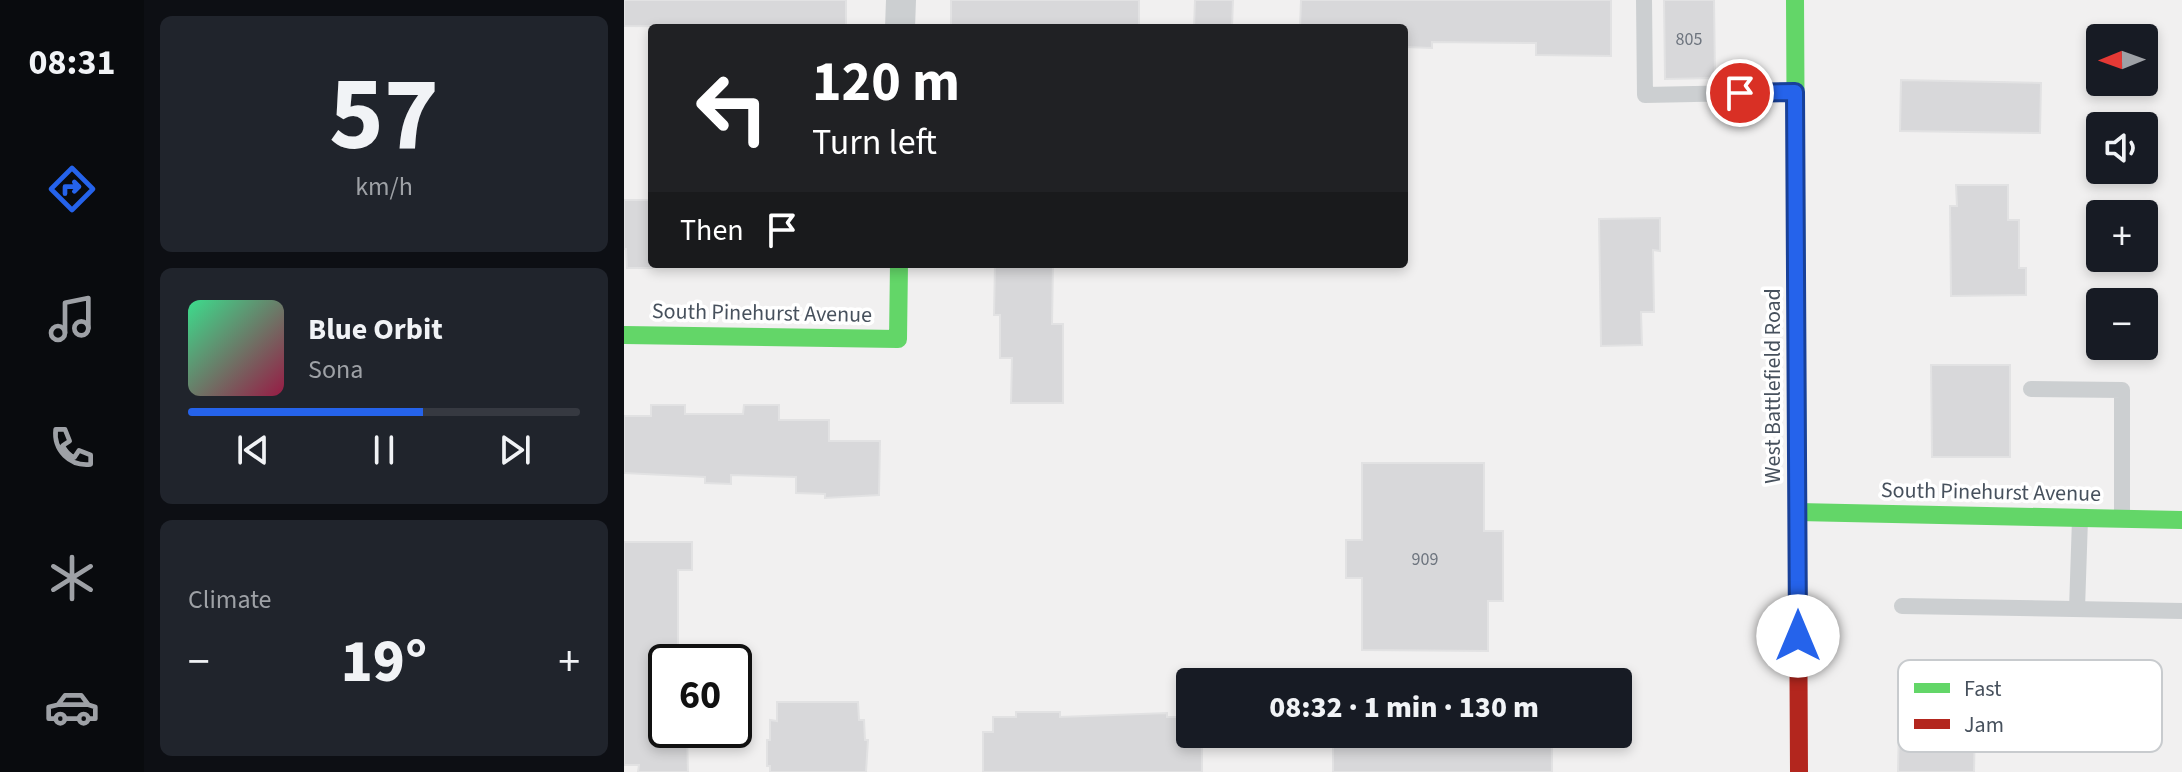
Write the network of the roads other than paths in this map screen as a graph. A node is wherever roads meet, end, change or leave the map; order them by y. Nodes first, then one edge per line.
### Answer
1 (901, 0) edge
2 (1644, 0) edge
3 (1795, 0) edge
4 (900, 24) edge
5 (1795, 92) junction
6 (899, 268) edge
7 (624, 335) edge
8 (2031, 389) dead end
9 (1798, 512) junction
10 (2080, 518) junction
11 (2122, 519) junction
12 (2182, 520) edge
13 (1902, 606) dead end
14 (2077, 609) junction
15 (2182, 611) edge
16 (1799, 772) edge

1 - 4 street
2 - 5 lane
3 - 5 main road, West Battlefield Road
5 - 9 main road, West Battlefield Road
6 - 7 main road, South Pinehurst Avenue
8 - 11 lane
9 - 10 main road, South Pinehurst Avenue
9 - 16 main road, West Battlefield Road
10 - 11 main road, South Pinehurst Avenue
10 - 14 lane
11 - 12 main road, South Pinehurst Avenue
13 - 14 lane
14 - 15 lane

